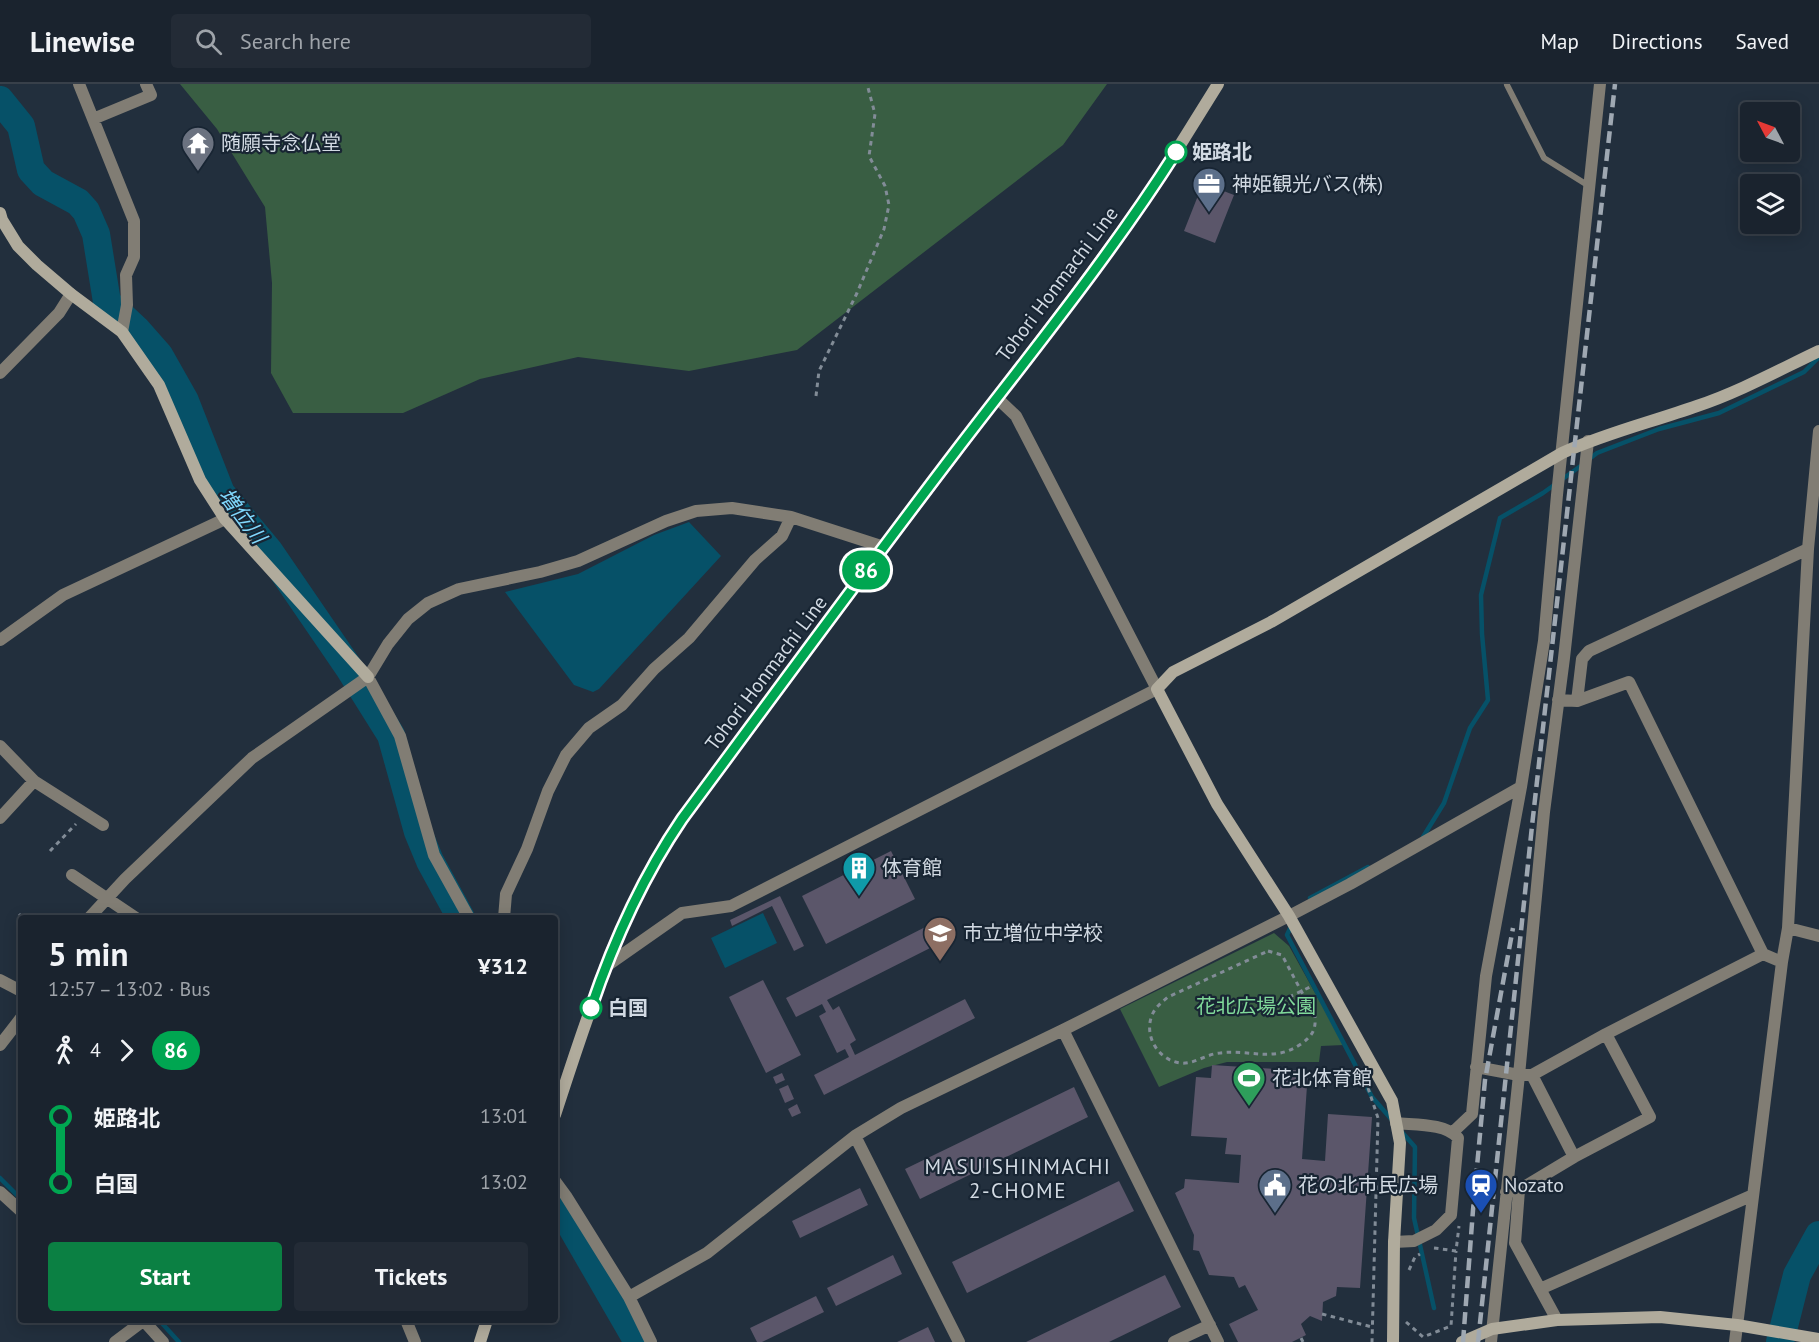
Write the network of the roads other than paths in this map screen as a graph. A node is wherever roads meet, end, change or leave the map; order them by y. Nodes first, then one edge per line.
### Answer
1 (79, 84) edge
2 (146, 84) edge
3 (1218, 84) edge
4 (1507, 84) edge
5 (1600, 84) edge
6 (93, 119) junction
7 (1590, 186) junction
8 (0, 213) edge
9 (71, 294) junction
10 (122, 332) junction
11 (1819, 351) edge
12 (0, 373) edge
13 (997, 398) junction
14 (1819, 430) edge
15 (1588, 441) junction
16 (1562, 453) junction
17 (791, 517) junction
18 (225, 519) junction
19 (884, 547) junction
20 (1808, 549) junction
21 (0, 640) edge
22 (368, 677) junction
23 (1157, 689) junction
24 (1558, 700) junction
25 (1577, 701) junction
26 (0, 746) edge
27 (34, 781) junction
28 (1521, 787) junction
29 (0, 818) edge
30 (103, 825) dead end
31 (72, 874) dead end
32 (108, 898) junction
33 (92, 915) edge
34 (132, 915) edge
35 (467, 915) edge
36 (504, 915) edge
37 (1289, 916) junction
38 (1788, 928) junction
39 (1819, 936) edge
40 (1763, 954) junction
41 (1782, 963) junction
42 (604, 967) junction
43 (0, 980) edge
44 (18, 989) edge
45 (18, 1022) edge
46 (1063, 1030) junction
47 (1606, 1034) junction
48 (0, 1045) edge
49 (1476, 1067) junction
50 (1525, 1075) junction
51 (558, 1103) edge
52 (1396, 1123) junction
53 (1453, 1132) junction
54 (855, 1136) junction
55 (1574, 1157) junction
56 (558, 1186) edge
57 (1513, 1191) junction
58 (0, 1192) edge
59 (1753, 1195) junction
60 (18, 1208) edge
61 (1394, 1242) junction
62 (1540, 1289) junction
63 (629, 1297) junction
64 (1557, 1320) junction
65 (140, 1323) edge
66 (145, 1323) edge
67 (407, 1323) edge
68 (486, 1323) edge
69 (1210, 1325) junction
70 (1737, 1325) junction
71 (1492, 1329) junction
72 (1819, 1339) edge
73 (115, 1342) edge
74 (163, 1342) edge
75 (416, 1342) edge
76 (480, 1342) edge
77 (651, 1342) edge
78 (959, 1342) edge
79 (1174, 1342) edge
80 (1218, 1342) edge
81 (1393, 1342) edge
82 (1462, 1342) edge
83 (1491, 1342) edge
84 (1735, 1342) edge

1 - 6 street
2 - 6 street
3 - 13 street, Tohori Honmachi Line
4 - 7 lane
5 - 7 street
6 - 10 street
7 - 16 street
8 - 9 street
9 - 10 street
9 - 12 street
10 - 18 street
11 - 15 street
13 - 19 street, Tohori Honmachi Line
13 - 23 street
14 - 20 street
15 - 16 street
15 - 24 street
16 - 23 street
16 - 28 street
17 - 19 street
17 - 22 street
17 - 36 street
18 - 21 street
18 - 22 street
19 - 42 street, Tohori Honmachi Line
20 - 25 street
20 - 38 street
22 - 32 street
22 - 35 street
23 - 37 street
23 - 42 street
24 - 25 street
24 - 50 street
25 - 40 street
26 - 27 street
27 - 29 street
27 - 30 street
28 - 37 street
28 - 49 street
31 - 32 street
32 - 33 street
32 - 34 street
37 - 46 street
37 - 52 street
38 - 39 street
38 - 41 street
40 - 41 street
40 - 47 street
41 - 59 street
42 - 51 street, Tohori Honmachi Line
43 - 44 street
45 - 48 street
46 - 54 street
46 - 69 street
47 - 50 street
47 - 55 street
49 - 50 street
49 - 53 street
50 - 55 street
50 - 57 street
52 - 53 street
52 - 61 street
53 - 61 street
54 - 63 street
54 - 78 street
55 - 57 street
56 - 63 street
57 - 62 street
57 - 71 street
58 - 60 street
59 - 62 street
59 - 70 street
61 - 81 street
62 - 64 street
63 - 77 street
64 - 70 street
64 - 71 street
65 - 73 street
66 - 74 street
67 - 75 street
68 - 76 street
69 - 79 street
69 - 80 street
70 - 72 street
70 - 84 street
71 - 82 street
71 - 83 street

